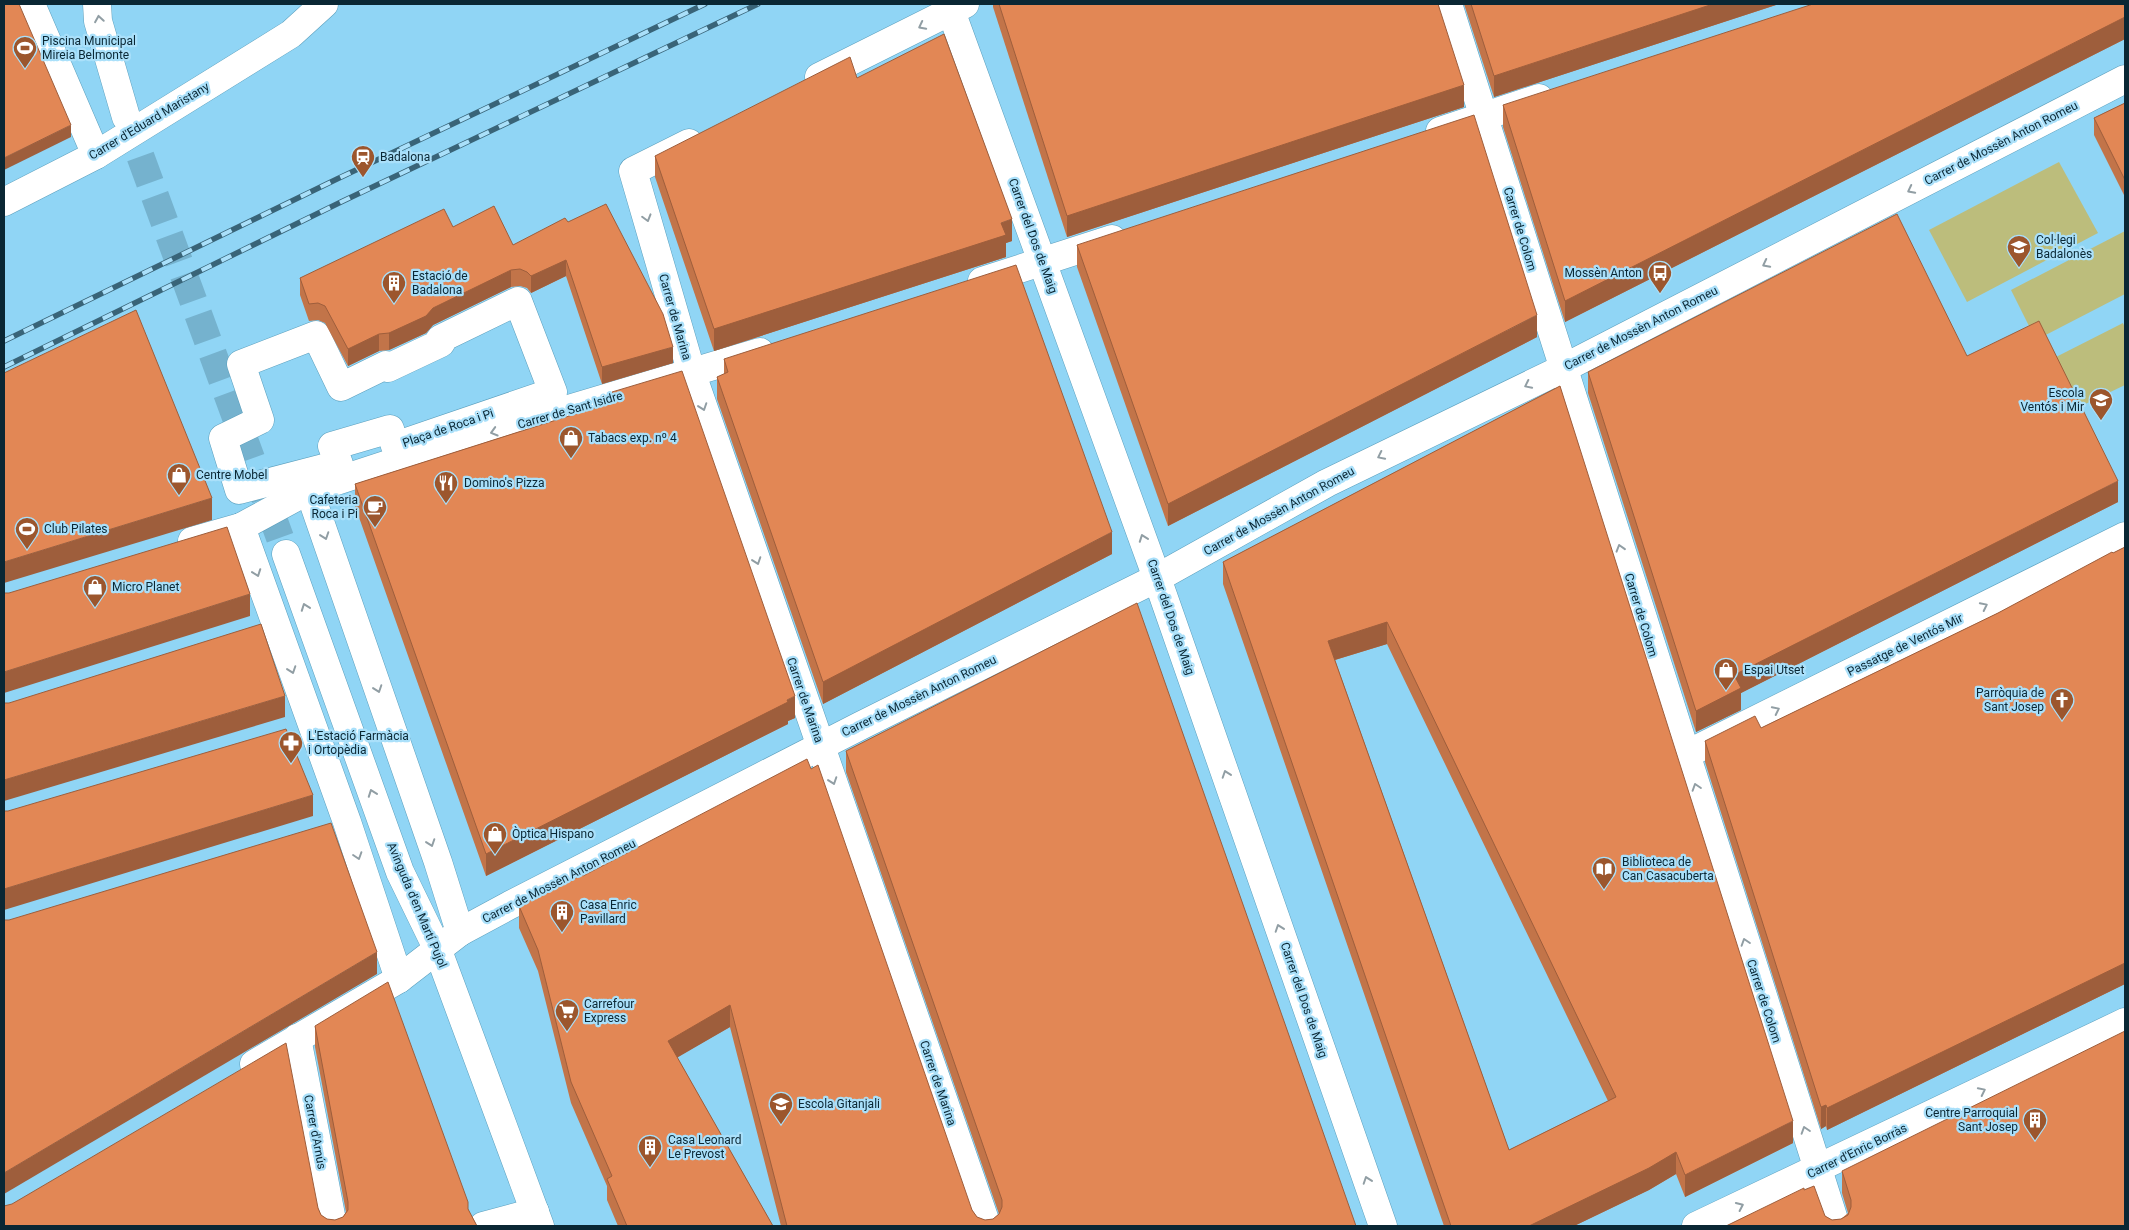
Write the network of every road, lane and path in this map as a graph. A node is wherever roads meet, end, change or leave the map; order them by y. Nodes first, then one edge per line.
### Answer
1 (31, 4) edge
2 (97, 4) edge
3 (324, 4) edge
4 (1448, 4) edge
5 (958, 7) edge
6 (2125, 79) edge
7 (801, 87) edge
8 (1559, 92) edge
9 (1484, 116) junction
10 (126, 117) tunnel mouth
11 (713, 131) edge
12 (1418, 138) edge
13 (96, 154) junction
14 (4, 202) edge
15 (1136, 231) edge
16 (1042, 262) junction
17 (957, 289) edge
18 (489, 314) joint
19 (786, 344) edge
20 (1564, 368) junction
21 (692, 374) junction
22 (309, 490) junction
23 (241, 527) junction
24 (2125, 536) edge
25 (169, 549) edge
26 (286, 554) tunnel mouth
27 (1157, 578) junction
28 (276, 624) junction
29 (248, 633) edge
30 (821, 746) junction
31 (1685, 755) junction
32 (460, 932) junction
33 (437, 948) junction
34 (399, 978) junction
35 (2125, 1022) edge
36 (298, 1038) junction
37 (230, 1079) edge
38 (1818, 1170) junction
39 (537, 1219) edge
40 (333, 1226) edge
41 (483, 1226) edge
42 (987, 1226) edge
43 (1383, 1226) edge
44 (1696, 1226) edge
45 (1836, 1226) edge

1 - 13 street
10 -> 2 street
3 - 13 street, Carrer d'Eduard Maristany
4 - 9 street, Carrer de Colom
5 -> 7 street
5 - 16 street, Carrer del Dos de Maig
6 -> 20 street, Carrer de Mossèn Anton Romeu
8 - 9 street
9 - 12 street
9 - 20 street, Carrer de Colom
11 -> 21 street, Carrer de Marina
13 - 14 street, Carrer d'Eduard Maristany
15 - 16 street
16 - 17 street
27 -> 16 street, Carrer del Dos de Maig
18 - 18 street, Plaça de Roca i Pi
19 - 21 street, Carrer de Sant Isidre
20 -> 27 street, Carrer de Mossèn Anton Romeu
31 -> 20 street, Carrer de Colom
21 -> 22 street, Carrer de Sant Isidre
21 -> 30 street, Carrer de Marina
22 - 23 street, Carrer de Sant Isidre
22 -> 32 street
23 - 25 street, Carrer de Sant Isidre
23 -> 28 street
31 -> 24 street, Passatge de Ventós Mir
33 -> 26 street, Avinguda d'en Martí Pujol
27 - 30 street, Carrer de Mossèn Anton Romeu
43 -> 27 street, Carrer del Dos de Maig
28 - 29 street
28 -> 34 street
30 - 32 street, Carrer de Mossèn Anton Romeu
30 -> 42 street, Carrer de Marina
38 -> 31 street, Carrer de Colom
32 - 33 street, Carrer de Mossèn Anton Romeu
33 - 34 street, Carrer de Mossèn Anton Romeu
33 - 39 street, Avinguda d'en Martí Pujol
34 - 36 street, Carrer de Mossèn Anton Romeu
38 -> 35 street, Carrer d'Enric Borràs
36 - 37 street, Carrer de Mossèn Anton Romeu
36 - 40 street, Carrer d'Arnús
44 -> 38 street, Carrer d'Enric Borràs
38 - 45 street, Carrer de Colom
39 - 41 street

